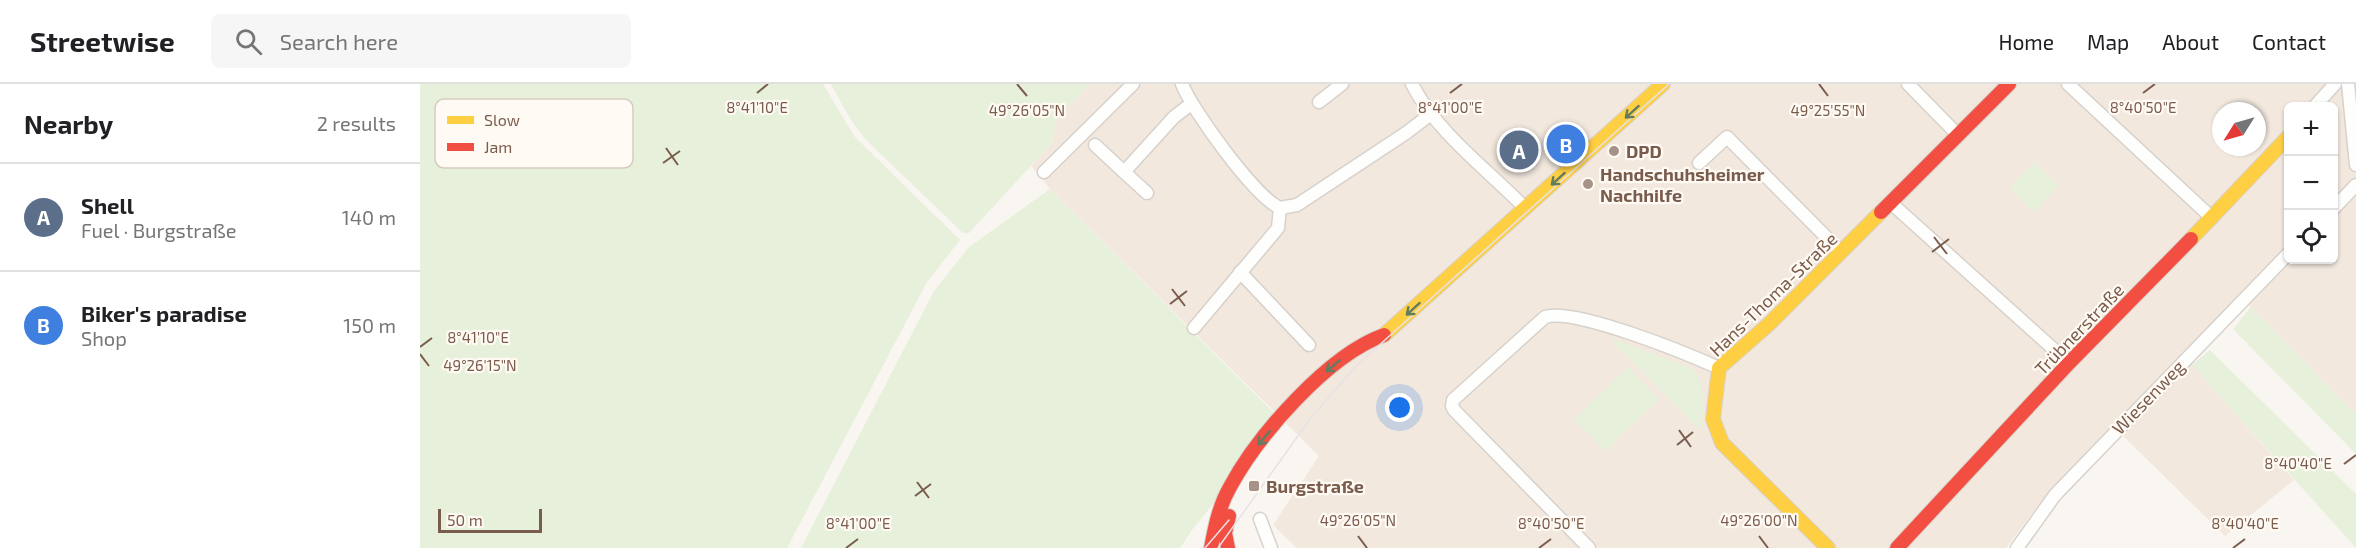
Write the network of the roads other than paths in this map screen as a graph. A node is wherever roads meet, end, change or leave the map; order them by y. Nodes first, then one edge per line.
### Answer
1 (1133, 84) edge
2 (1182, 84) edge
3 (1342, 84) edge
4 (1412, 84) edge
5 (1663, 84) edge
6 (1908, 84) edge
7 (2009, 84) edge
8 (2068, 84) edge
9 (2335, 84) edge
10 (2348, 84) edge
11 (1319, 102) dead end
12 (2319, 102) edge
13 (1191, 104) junction
14 (1431, 114) junction
15 (1958, 135) junction
16 (2284, 142) edge
17 (1095, 145) dead end
18 (1699, 164) dead end
19 (2356, 165) edge
20 (1044, 172) dead end
21 (1124, 172) junction
22 (2356, 186) edge
23 (1147, 193) dead end
24 (1891, 203) junction
25 (2338, 204) edge
26 (1280, 208) junction
27 (1525, 208) junction
28 (2212, 218) junction
29 (1841, 252) junction
30 (2284, 259) edge
31 (1240, 272) junction
32 (1194, 328) dead end
33 (1309, 345) dead end
34 (2069, 363) junction
35 (1719, 368) junction
36 (1245, 464) junction
37 (1260, 519) dead end
38 (1211, 548) edge
39 (1228, 548) edge
40 (1271, 548) edge
41 (1590, 548) edge
42 (1828, 548) edge
43 (1897, 548) edge
44 (2017, 548) edge

1 - 20 street
2 - 13 street
3 - 11 street
4 - 14 street
5 -> 27 street
6 - 15 street
7 - 15 street, Hans-Thoma-Straße
8 - 28 street
9 - 12 street
10 - 19 street
13 - 21 street
13 - 26 street
14 - 26 street
14 - 27 street
15 - 24 street, Hans-Thoma-Straße
16 - 28 street, Trübnerstraße
17 - 21 street
18 - 29 street
21 - 23 street
22 - 25 street
24 - 29 street, Hans-Thoma-Straße
24 - 34 street
26 - 31 street
27 -> 36 street
28 - 34 street, Trübnerstraße
29 - 35 street, Hans-Thoma-Straße
30 - 44 street, Wiesenweg
31 - 32 street
31 - 33 street
34 - 43 street, Trübnerstraße
35 - 41 street
35 - 42 street, Hans-Thoma-Straße
36 - 38 street
36 - 39 street
37 - 40 street

